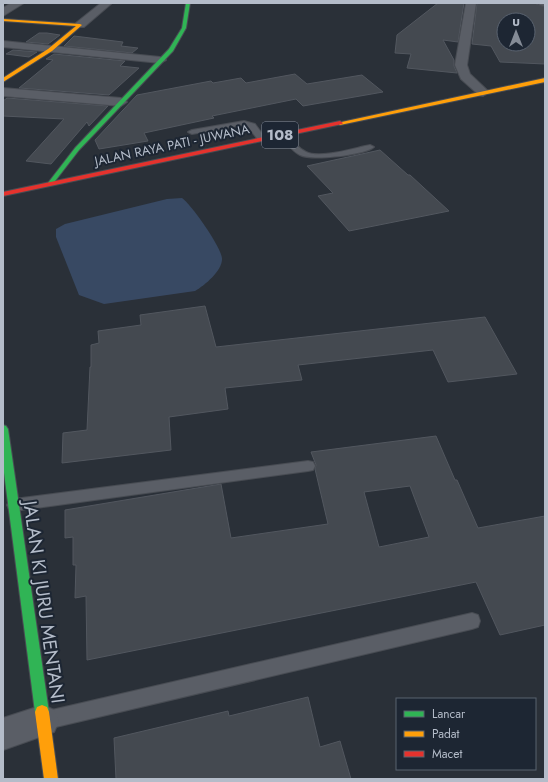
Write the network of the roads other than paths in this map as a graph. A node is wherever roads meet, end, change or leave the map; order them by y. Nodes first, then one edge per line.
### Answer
1 (19, 3) edge
2 (107, 3) edge
3 (188, 3) edge
4 (471, 3) edge
5 (3, 13) edge
6 (3, 20) edge
7 (80, 25) junction
8 (3, 44) edge
9 (50, 50) junction
10 (160, 60) junction
11 (3, 80) edge
12 (545, 80) edge
13 (3, 92) edge
14 (483, 92) junction
15 (121, 102) junction
16 (192, 132) dead end
17 (283, 134) junction
18 (262, 139) junction
19 (370, 147) dead end
20 (50, 184) junction
21 (3, 194) edge
22 (3, 430) edge
23 (308, 466) dead end
24 (9, 507) edge
25 (472, 621) dead end
26 (43, 721) junction
27 (3, 734) edge
28 (51, 779) edge

1 - 5 street
2 - 7 street
3 - 10 main road
4 - 14 street
6 - 7 main road
7 - 9 main road
8 - 9 street
9 - 10 street
9 - 11 main road
10 - 15 main road
12 - 14 main road, JALAN RAYA PATI - JUWANA / 108
13 - 15 street
14 - 17 main road, JALAN RAYA PATI - JUWANA / 108
15 - 20 main road
16 - 18 lane
17 - 18 main road, JALAN RAYA PATI - JUWANA / 108
17 - 19 lane
18 - 20 main road, JALAN RAYA PATI - JUWANA / 108
20 - 21 main road, JALAN RAYA PATI - JUWANA / 108
22 - 24 main road, JALAN KI JURU MENTANI
23 - 24 lane
24 - 26 main road, JALAN KI JURU MENTANI
25 - 26 lane
26 - 27 street
26 - 28 main road, JALAN KI JURU MENTANI

